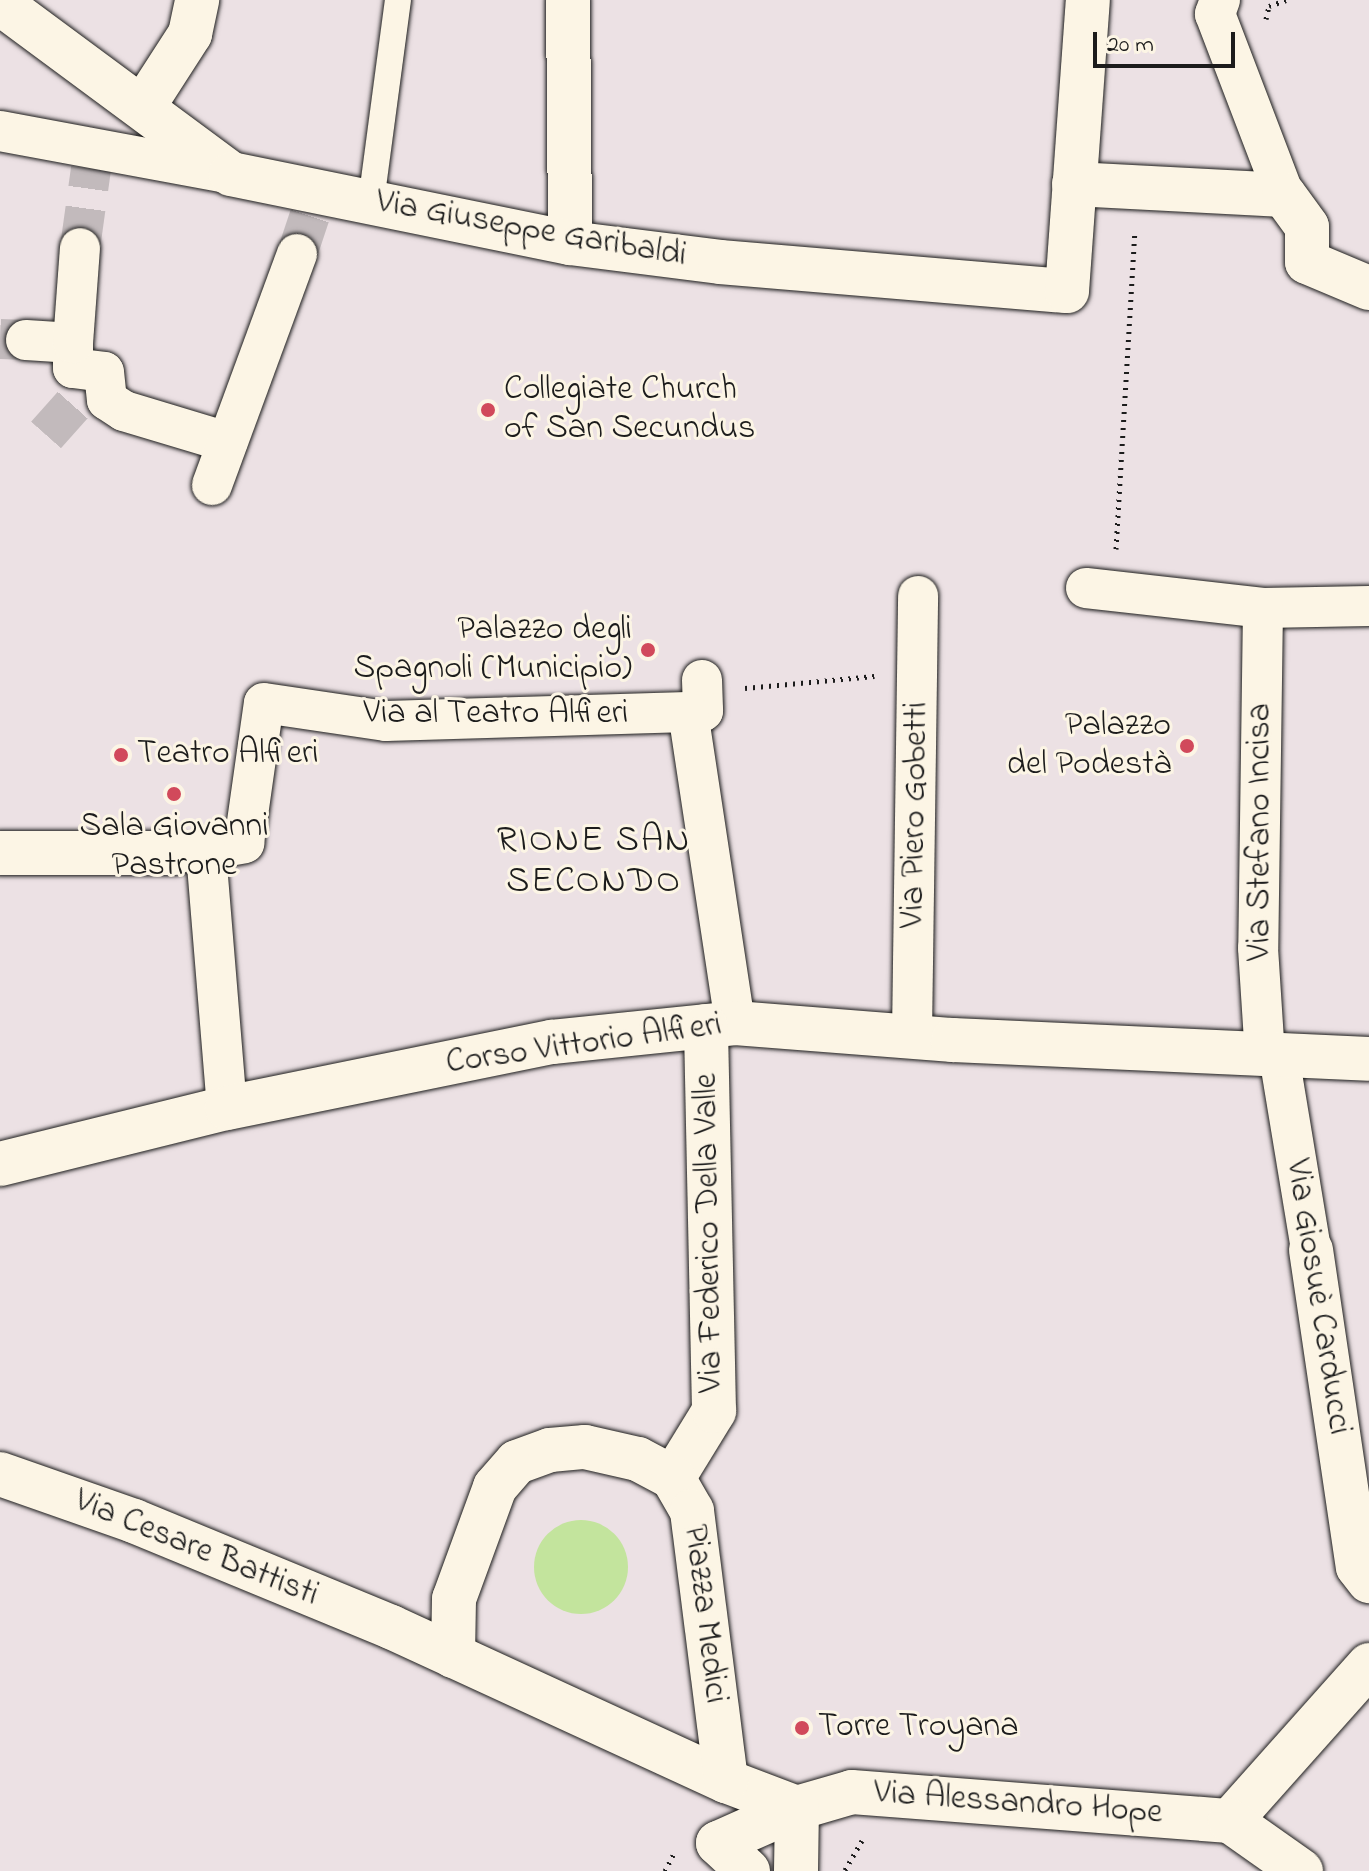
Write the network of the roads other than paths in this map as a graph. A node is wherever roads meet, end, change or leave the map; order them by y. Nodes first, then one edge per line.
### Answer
1 (197, 0) edge
2 (398, 0) edge
3 (568, 0) edge
4 (1088, 0) edge
5 (1220, 0) edge
6 (0, 3) edge
7 (143, 107) junction
8 (0, 131) edge
9 (231, 174) junction
10 (1074, 184) junction
11 (1284, 195) junction
12 (371, 202) junction
13 (570, 243) junction
14 (80, 248) tunnel mouth
15 (297, 254) tunnel mouth
16 (1369, 288) edge
17 (26, 340) tunnel mouth
18 (73, 343) junction
19 (227, 442) junction
20 (212, 485) dead end
21 (1100, 577) road end
22 (918, 596) dead end
23 (1369, 606) edge
24 (1263, 608) junction
25 (191, 851) junction
26 (0, 853) edge
27 (721, 1024) junction
28 (912, 1034) junction
29 (1272, 1056) junction
30 (1369, 1059) edge
31 (227, 1108) junction
32 (0, 1164) edge
33 (1311, 1250) joint
34 (0, 1474) edge
35 (673, 1478) junction
36 (1369, 1581) edge
37 (453, 1656) junction
38 (1369, 1665) edge
39 (726, 1781) junction
40 (797, 1808) junction
41 (1230, 1821) junction
42 (722, 1862) edge
43 (796, 1871) edge
44 (1301, 1871) edge

1 - 7 street
2 - 12 lane
3 - 13 street
4 - 10 street
5 - 11 street
6 - 7 street
7 - 9 street
8 - 9 street, Via Giuseppe Garibaldi
9 - 12 street, Via Giuseppe Garibaldi
10 - 11 street
10 - 13 street, Via Giuseppe Garibaldi
11 - 16 street
12 - 13 street, Via Giuseppe Garibaldi
14 - 18 street
15 - 19 street
17 - 18 street
18 - 19 street
19 - 20 street
21 - 24 street
22 - 28 street, Via Piero Gobetti
23 - 24 street
24 - 29 street, Via Stefano Incisa
25 - 26 street
25 - 27 street, Via al Teatro Alfieri
25 - 31 street
27 - 28 street, Corso Vittorio Alfieri
27 - 31 street, Corso Vittorio Alfieri
27 - 35 street, Via Federico Della Valle
28 - 29 street, Corso Vittorio Alfieri
29 - 30 street, Corso Vittorio Alfieri
29 - 33 street, Via Giosuè Carducci
31 - 32 street, Corso Vittorio Alfieri
33 - 36 street, Via Giosuè Carducci
34 - 37 street, Via Cesare Battisti
35 - 37 street, Piazza Medici
35 - 39 street, Piazza Medici
37 - 39 street
38 - 41 street
39 - 40 street
39 - 42 street, Piazza Medici
40 - 41 street, Via Alessandro Hope
40 - 42 street, Via Alessandro Hope
40 - 43 street
41 - 44 street

